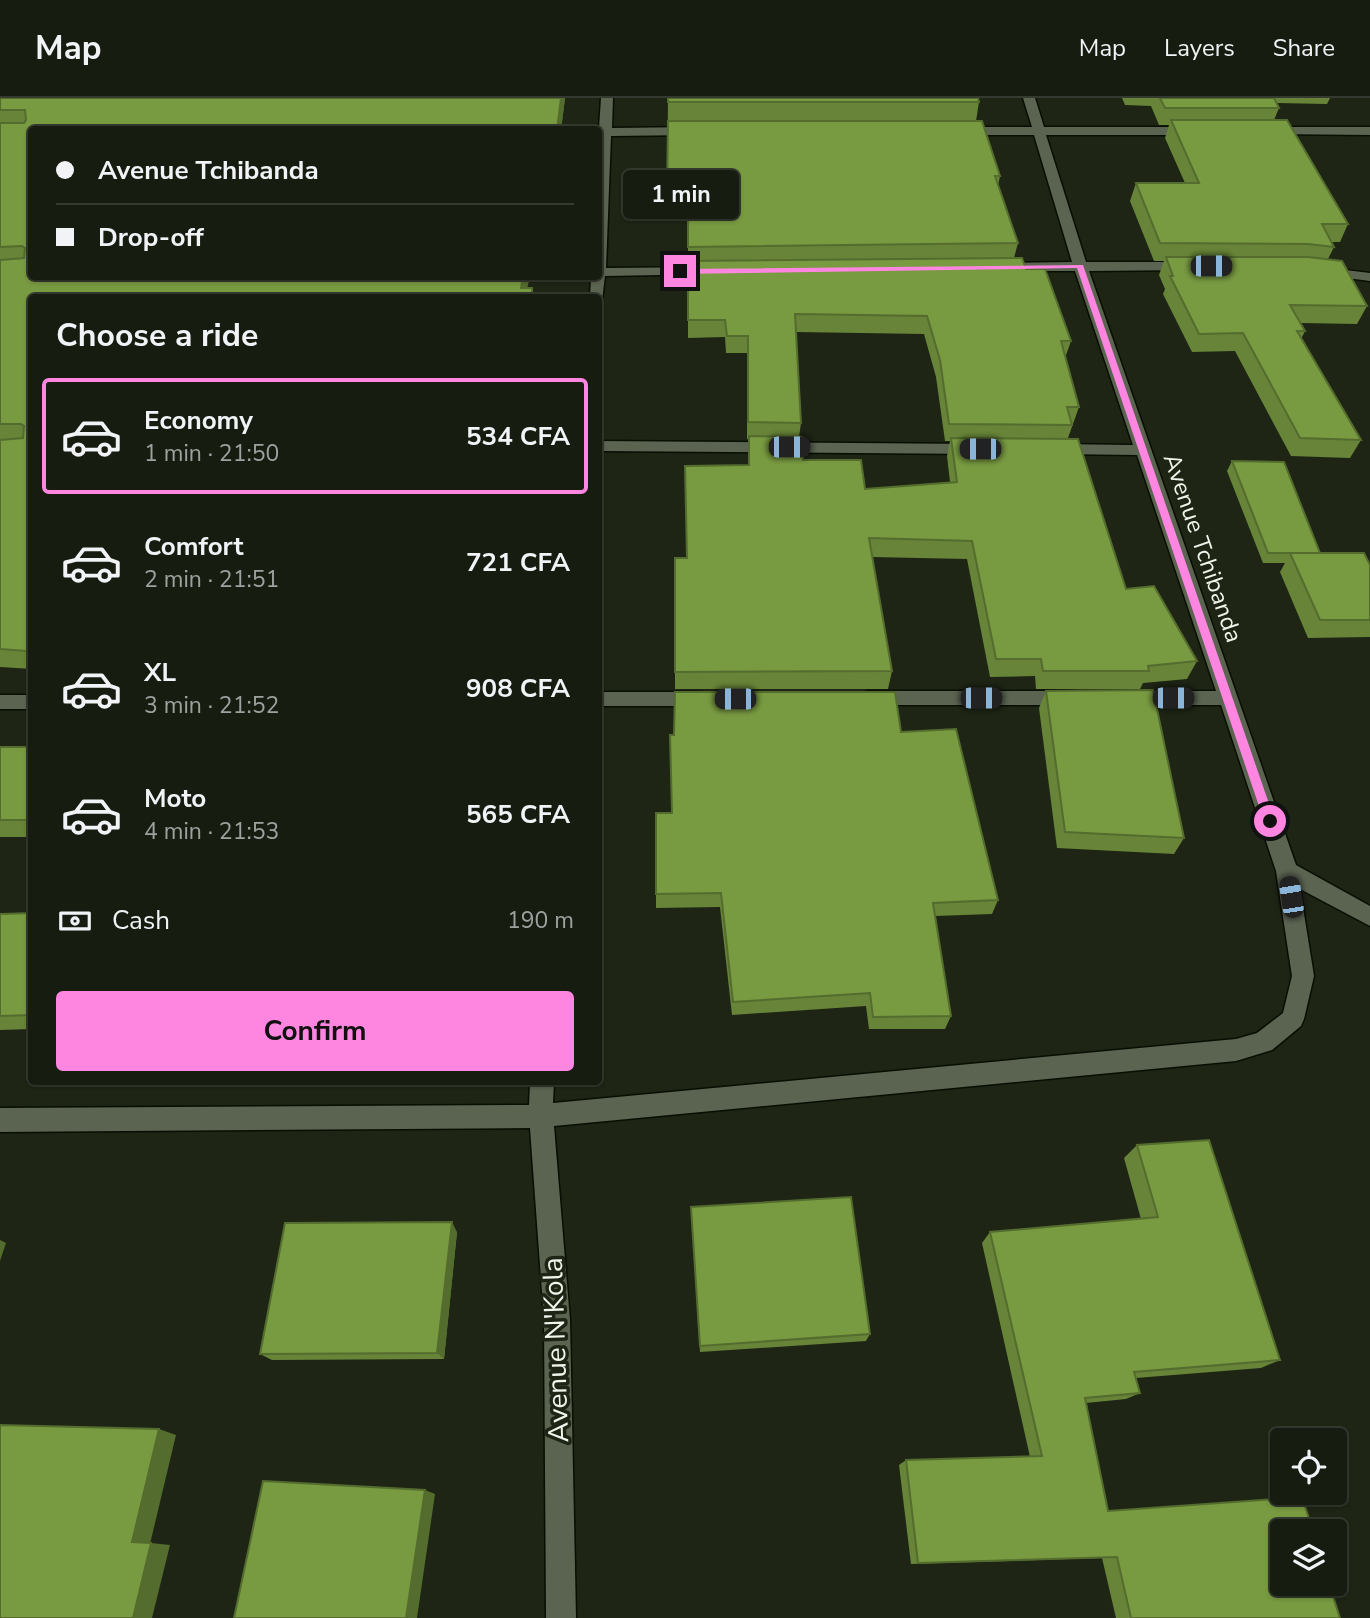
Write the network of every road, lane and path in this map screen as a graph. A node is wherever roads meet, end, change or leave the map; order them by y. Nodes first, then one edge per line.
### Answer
1 (607, 98) edge
2 (1029, 98) edge
3 (714, 131) edge
4 (946, 131) edge
5 (1041, 131) junction
6 (1206, 131) edge
7 (1247, 131) edge
8 (1370, 131) edge
9 (602, 132) edge
10 (1080, 266) junction
11 (1211, 266) edge
12 (984, 267) edge
13 (1300, 268) edge
14 (737, 271) edge
15 (602, 272) edge
16 (1370, 277) edge
17 (602, 446) edge
18 (990, 449) edge
19 (1032, 449) edge
20 (1144, 450) junction
21 (850, 698) edge
22 (1088, 698) edge
23 (1116, 698) edge
24 (1228, 698) junction
25 (602, 699) edge
26 (724, 699) edge
27 (0, 702) edge
28 (28, 702) edge
29 (1287, 871) junction
30 (1370, 916) edge
31 (542, 1085) edge
32 (541, 1116) junction
33 (0, 1120) edge
34 (561, 1618) edge

1 - 9 street
2 - 5 street, Avenue Tchibanda
3 - 9 street
4 - 5 street
5 - 6 street
5 - 10 street, Avenue Tchibanda
7 - 8 street
10 - 11 street
10 - 12 street
10 - 20 street, Avenue Tchibanda
13 - 16 street
14 - 15 street
17 - 18 street
19 - 20 street
20 - 24 street, Avenue Tchibanda
21 - 22 street
23 - 24 street
24 - 29 street, Avenue Tchibanda
25 - 26 street
27 - 28 street
29 - 30 street
29 - 32 street, Avenue Tchibanda
31 - 32 street, Avenue N'Kola
32 - 33 street
32 - 34 street, Avenue N'Kola

